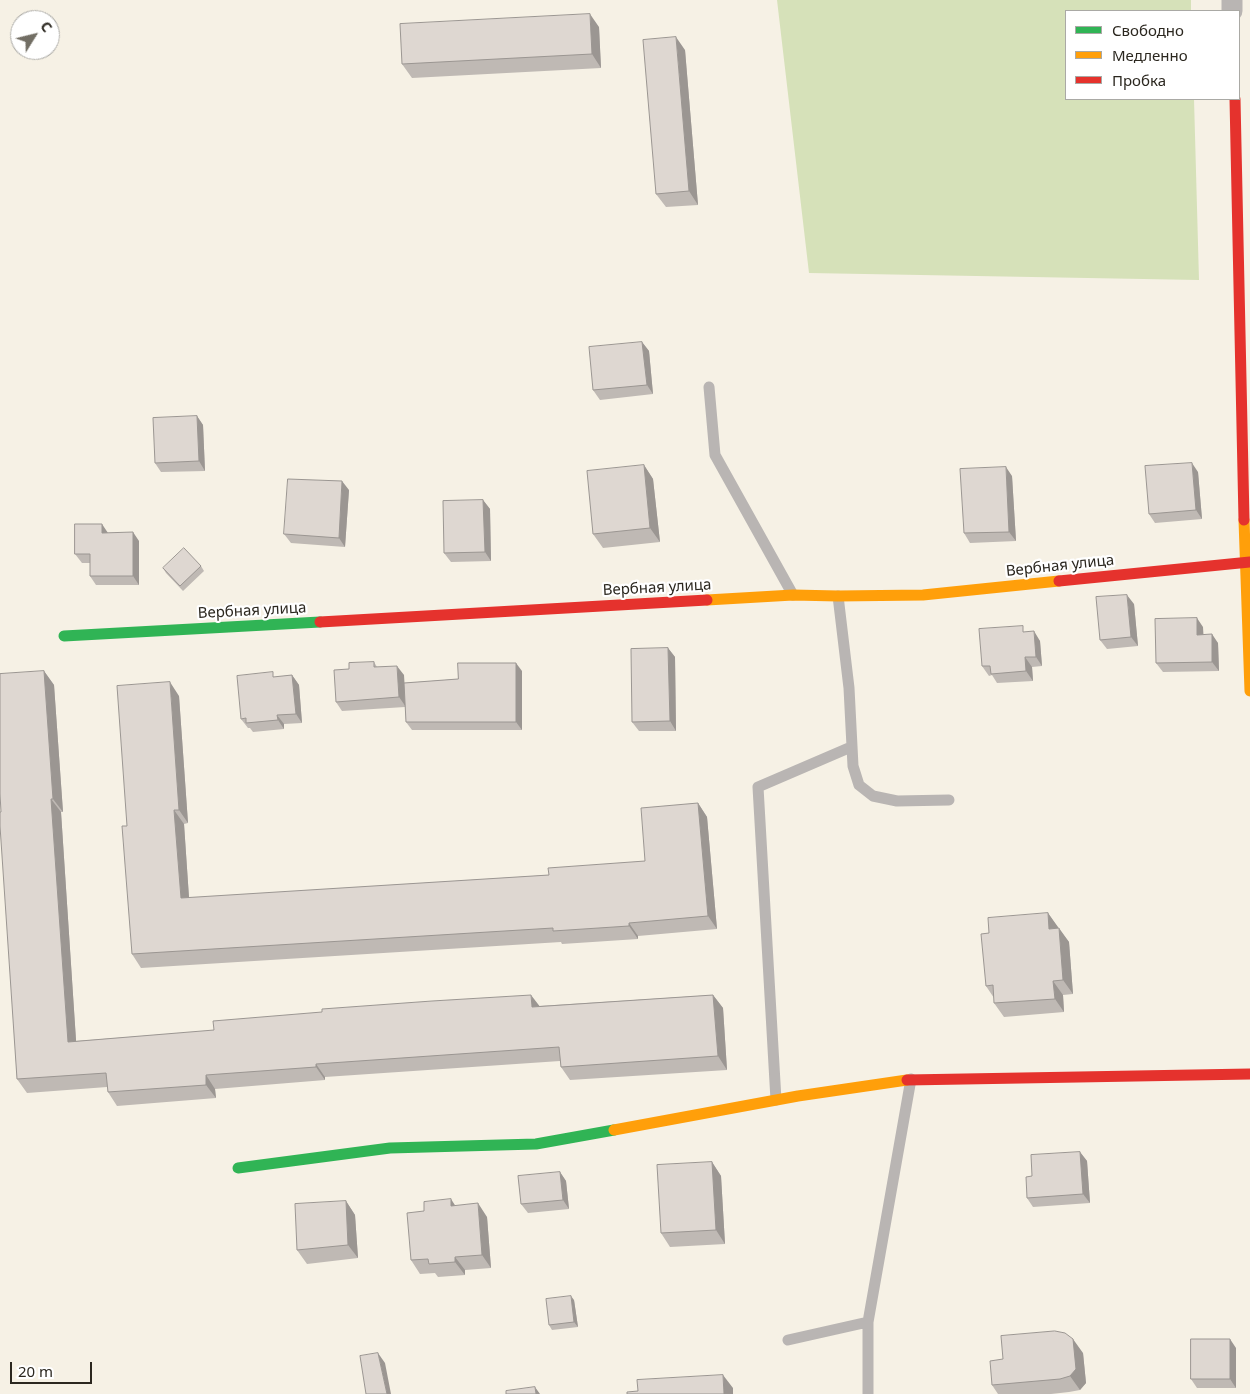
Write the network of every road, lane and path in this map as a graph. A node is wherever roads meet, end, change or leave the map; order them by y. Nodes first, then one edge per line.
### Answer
1 (1235, 100) edge
2 (709, 387) dead end
3 (1247, 562) edge
4 (792, 595) junction
5 (838, 596) junction
6 (64, 636) dead end
7 (1250, 690) edge
8 (852, 747) junction
9 (949, 800) dead end
10 (1250, 1074) edge
11 (911, 1079) junction
12 (776, 1100) junction
13 (238, 1168) dead end
14 (868, 1322) junction
15 (788, 1340) dead end
16 (868, 1394) edge

1 - 3 street
2 - 4 lane
3 - 5 street, Вербная улица
3 - 7 street
4 - 5 street, Вербная улица
4 - 6 street, Вербная улица
5 - 8 lane
8 - 9 lane
8 - 12 lane
10 - 11 street
11 - 12 street
11 - 14 lane
12 - 13 street
14 - 15 lane
14 - 16 lane

